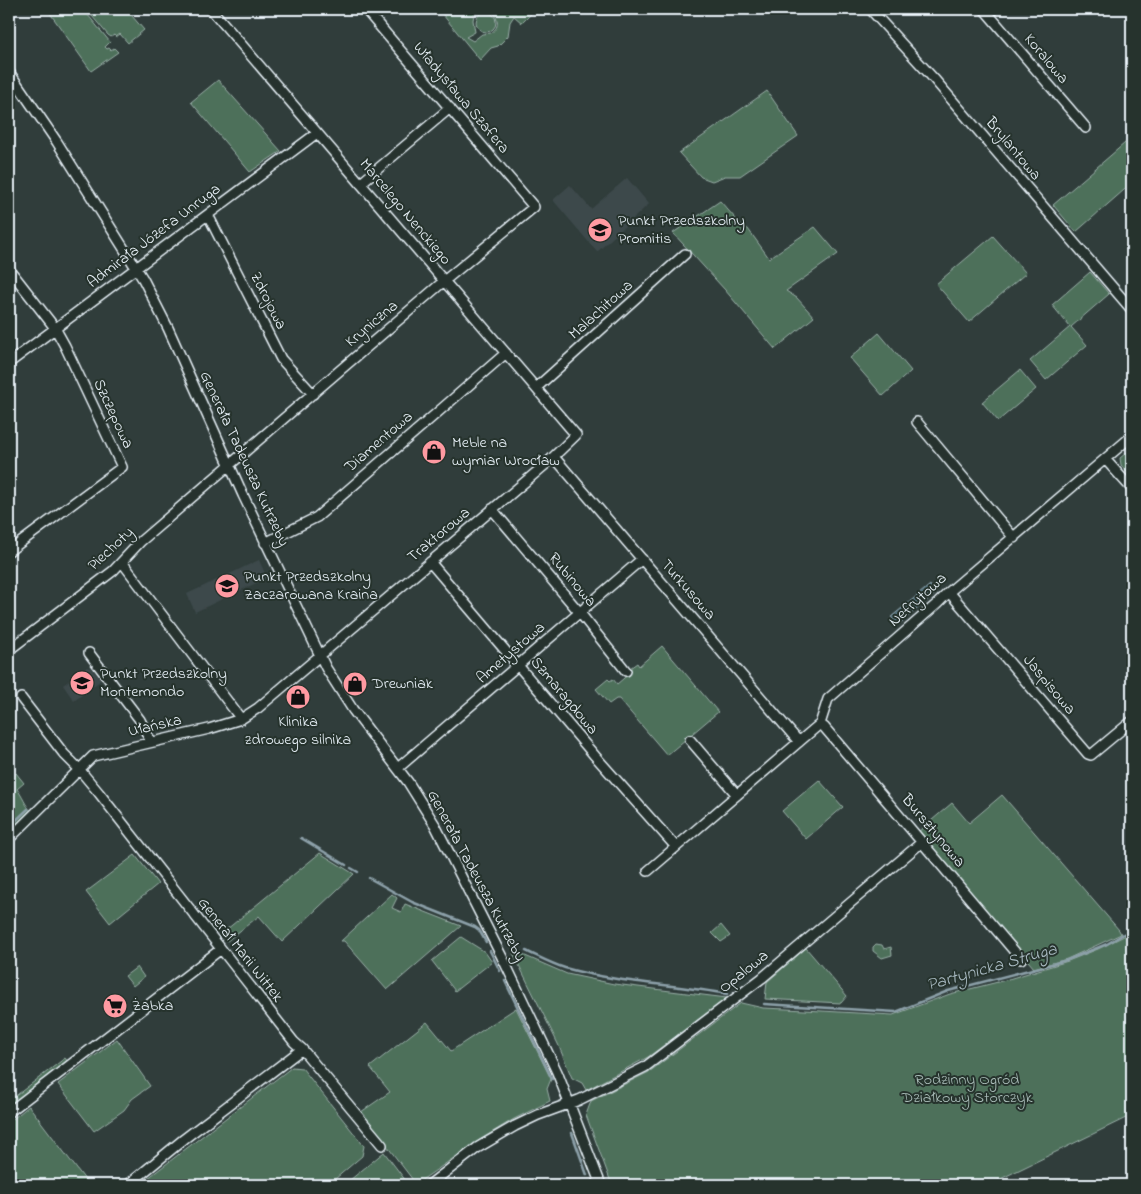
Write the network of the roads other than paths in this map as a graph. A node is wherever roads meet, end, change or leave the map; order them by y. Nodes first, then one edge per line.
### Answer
1 (211, 9) edge
2 (365, 9) edge
3 (870, 9) edge
4 (984, 9) edge
5 (9, 72) edge
6 (12, 82) edge
7 (450, 108) junction
8 (1086, 128) dead end
9 (317, 133) junction
10 (360, 183) junction
11 (534, 207) joint
12 (208, 215) junction
13 (685, 254) dead end
14 (137, 267) junction
15 (9, 269) edge
16 (444, 282) junction
17 (1132, 310) edge
18 (55, 328) junction
19 (506, 353) junction
20 (9, 363) edge
21 (536, 388) junction
22 (313, 394) junction
23 (918, 422) dead end
24 (576, 435) joint
25 (1132, 436) edge
26 (554, 457) junction
27 (1105, 459) junction
28 (230, 466) junction
29 (1132, 490) edge
30 (492, 509) junction
31 (1014, 538) junction
32 (265, 543) junction
33 (10, 548) edge
34 (642, 559) junction
35 (122, 562) junction
36 (430, 562) junction
37 (949, 592) junction
38 (580, 613) junction
39 (9, 650) edge
40 (89, 653) dead end
41 (319, 656) junction
42 (518, 666) junction
43 (626, 671) dead end
44 (21, 698) dead end
45 (241, 719) junction
46 (1132, 720) edge
47 (820, 724) junction
48 (690, 740) dead end
49 (151, 742) junction
50 (799, 742) junction
51 (398, 768) junction
52 (79, 769) junction
53 (737, 795) junction
54 (9, 839) edge
55 (922, 842) junction
56 (676, 847) junction
57 (648, 871) dead end
58 (221, 949) junction
59 (1021, 959) dead end
60 (302, 1049) junction
61 (569, 1104) junction
62 (9, 1112) edge
63 (382, 1145) dead end
64 (128, 1185) edge
65 (429, 1185) edge
66 (601, 1185) edge

1 - 9 street, Marcelego Nenckiego
2 - 7 street, Władysława Szafera
3 - 17 street, Brylantowa
4 - 8 street, Koralowa
5 - 6 street, Generała Tadeusza Kutrzeby
6 - 14 street, Generała Tadeusza Kutrzeby
7 - 10 street
7 - 11 street, Władysława Szafera
9 - 10 street, Marcelego Nenckiego
9 - 12 street, Admirała Józefa Unruga
10 - 16 street, Marcelego Nenckiego
11 - 16 street, Kryniczna
12 - 14 street, Admirała Józefa Unruga
12 - 22 street, Zdrojowa
13 - 21 street, Malachitowa
14 - 18 street, Admirała Józefa Unruga
14 - 28 street, Generała Tadeusza Kutrzeby
15 - 18 street
16 - 19 street, Marcelego Nenckiego
16 - 22 street, Kryniczna
18 - 20 street, Admirała Józefa Unruga
18 - 33 street, Szczepowa
19 - 21 street, Marcelego Nenckiego
19 - 32 street, Diamentowa
21 - 24 street, Marcelego Nenckiego
22 - 28 street, Kryniczna
23 - 31 street
24 - 26 street, Traktorowa
25 - 27 street, Nefrytowa
26 - 30 street, Traktorowa
26 - 34 street, Turkusowa
27 - 29 street
27 - 31 street, Nefrytowa
28 - 32 street, Generała Tadeusza Kutrzeby
28 - 35 street, Piechoty
30 - 36 street, Traktorowa
30 - 38 street, Rubinowa
31 - 37 street, Nefrytowa
32 - 41 street, Generała Tadeusza Kutrzeby
34 - 38 street, Ametystowa
34 - 50 street, Turkusowa
35 - 39 street, Piechoty
35 - 45 street
36 - 41 street, Traktorowa
36 - 42 street, Szmaragdowa
37 - 46 street, Jaspisowa
37 - 47 street, Nefrytowa
38 - 42 street, Ametystowa
38 - 43 street, Rubinowa
40 - 49 street
41 - 45 street, Ułańska
41 - 51 street, Generała Tadeusza Kutrzeby
42 - 51 street, Ametystowa
42 - 56 street, Szmaragdowa
44 - 52 street, Generał Marii Wittek
45 - 49 street, Ułańska
47 - 50 street
47 - 55 street, Bursztynowa
48 - 53 street
49 - 52 street, Ułańska
50 - 53 street
51 - 61 street, Generała Tadeusza Kutrzeby
52 - 54 street, Ułańska
52 - 58 street, Generał Marii Wittek
53 - 56 street
55 - 59 street, Bursztynowa
55 - 61 street, Opalowa
56 - 57 street
58 - 60 street, Generał Marii Wittek
58 - 62 street
60 - 63 street, Generał Marii Wittek
60 - 64 street
61 - 65 street, Opalowa
61 - 66 street, Generała Tadeusza Kutrzeby

